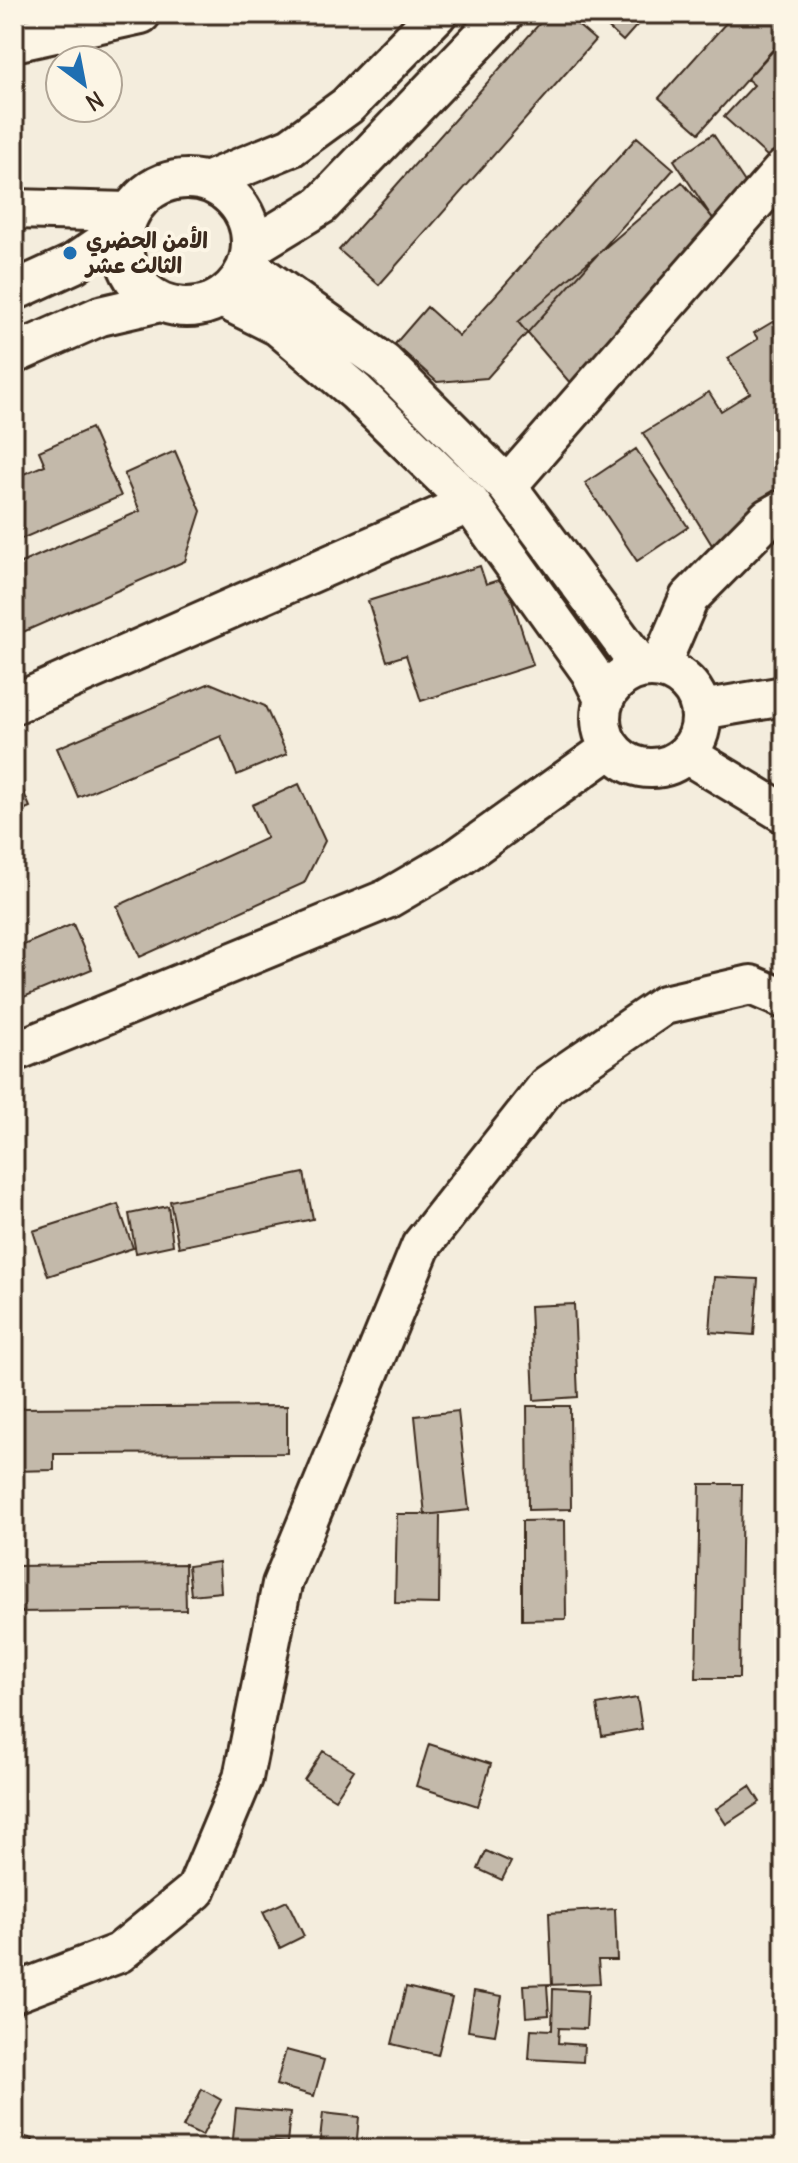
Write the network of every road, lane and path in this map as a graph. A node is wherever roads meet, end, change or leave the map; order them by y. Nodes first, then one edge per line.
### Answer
1 (141, 14) edge
2 (437, 14) edge
3 (504, 14) edge
4 (14, 42) edge
5 (784, 169) edge
6 (208, 181) junction
7 (14, 209) edge
8 (126, 221) junction
9 (250, 256) junction
10 (14, 291) edge
11 (222, 298) junction
12 (160, 302) junction
13 (14, 354) edge
14 (507, 486) junction
15 (470, 503) junction
16 (784, 509) edge
17 (650, 668) junction
18 (784, 696) edge
19 (604, 699) junction
20 (14, 704) edge
21 (701, 710) junction
22 (611, 748) junction
23 (686, 754) junction
24 (784, 813) edge
25 (784, 999) edge
26 (14, 1052) edge
27 (14, 1993) edge

1 - 4 street
2 - 6 street
3 - 9 street
5 - 14 street
6 - 8 street
6 - 9 street
7 - 8 street
8 - 10 street
8 - 12 street
9 - 11 street
9 - 14 street
11 - 12 street
11 - 15 street
12 - 13 street
14 - 17 street
15 - 19 street
15 - 20 street
16 - 17 street
17 - 19 street
17 - 21 street
18 - 21 street
19 - 22 street
21 - 23 street
22 - 23 street
22 - 26 street
23 - 24 street
25 - 27 street

